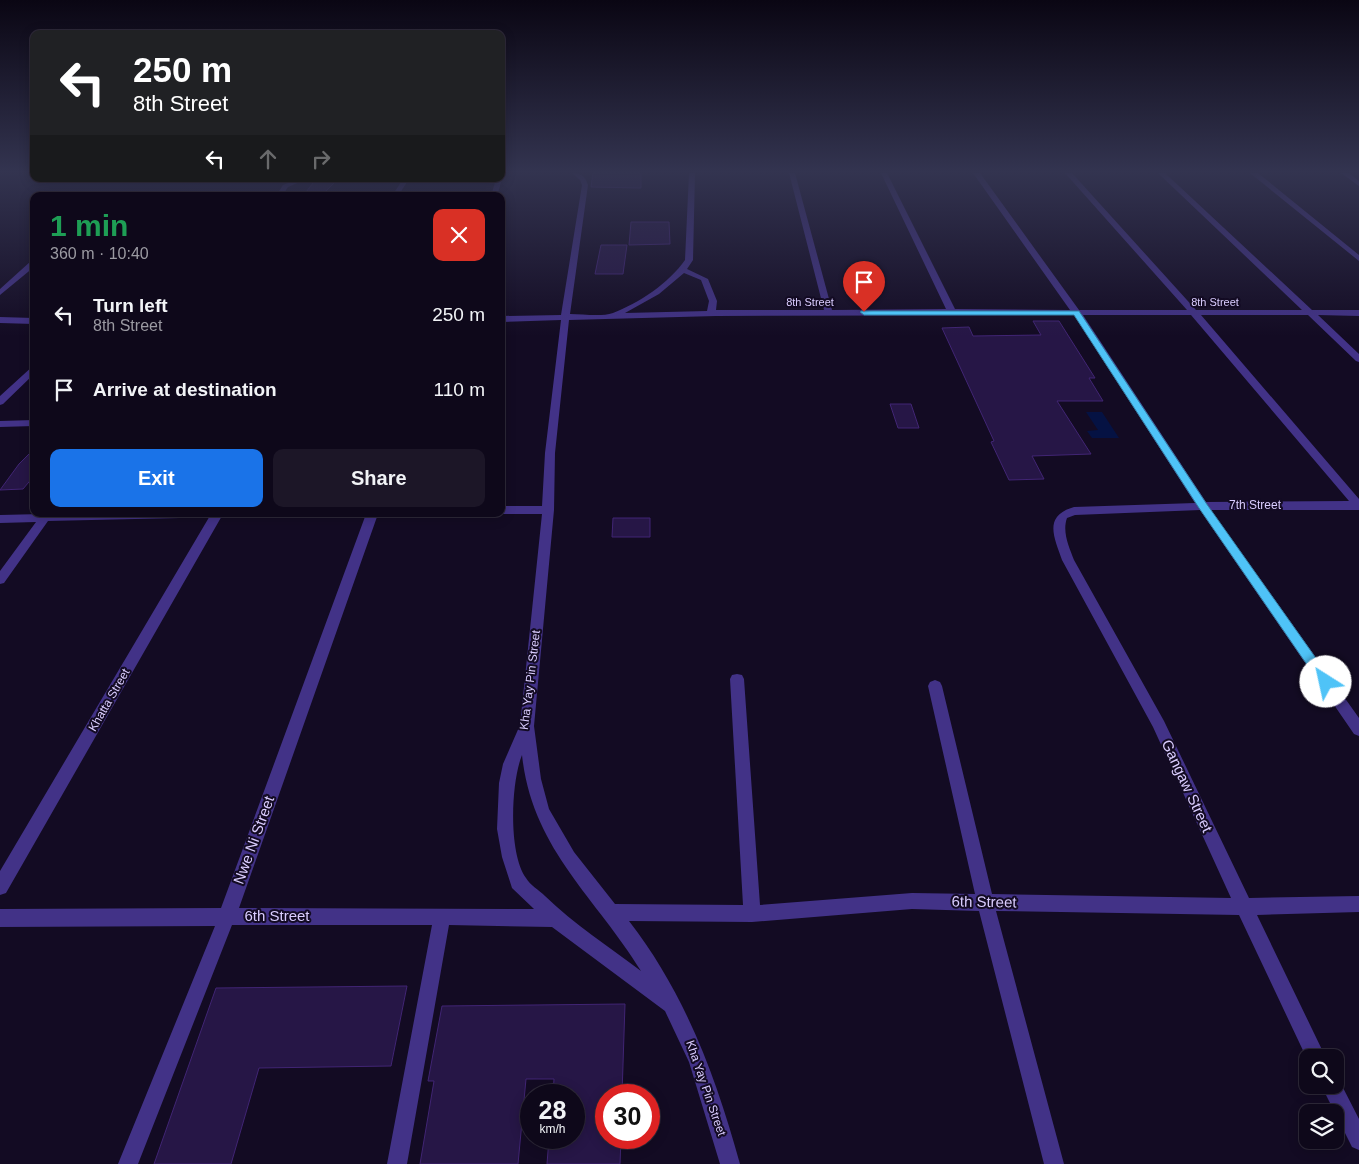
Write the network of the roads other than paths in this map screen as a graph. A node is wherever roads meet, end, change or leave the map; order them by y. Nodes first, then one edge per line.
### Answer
1 (578, 227) edge
2 (690, 227) edge
3 (806, 227) edge
4 (911, 227) edge
5 (1015, 227) edge
6 (1117, 227) edge
7 (1220, 227) edge
8 (1320, 227) edge
9 (1359, 259) edge
10 (30, 267) edge
11 (684, 270) junction
12 (0, 293) edge
13 (952, 312) junction
14 (829, 313) junction
15 (1077, 313) junction
16 (1359, 313) edge
17 (711, 314) junction
18 (1195, 314) junction
19 (1312, 314) junction
20 (613, 316) junction
21 (564, 318) junction
22 (505, 319) edge
23 (0, 320) edge
24 (30, 321) edge
25 (1359, 359) edge
26 (30, 372) edge
27 (0, 402) edge
28 (30, 423) edge
29 (0, 424) edge
30 (1359, 505) edge
31 (1203, 506) junction
32 (505, 510) edge
33 (548, 510) junction
34 (1063, 516) joint
35 (46, 517) edge
36 (215, 517) edge
37 (371, 517) edge
38 (0, 519) edge
39 (0, 580) edge
40 (737, 679) dead end
41 (935, 686) dead end
42 (527, 726) junction
43 (1359, 730) edge
44 (0, 887) edge
45 (985, 902) junction
46 (1359, 904) edge
47 (1243, 907) junction
48 (610, 912) junction
49 (752, 914) junction
50 (442, 916) junction
51 (227, 917) junction
52 (0, 918) edge
53 (555, 918) junction
54 (672, 1005) junction
55 (1312, 1049) edge
56 (1335, 1094) edge
57 (1359, 1140) edge
58 (128, 1164) edge
59 (397, 1164) edge
60 (730, 1164) edge
61 (1054, 1164) edge

1 - 21 street, Kha Yay Pin Street
2 - 11 street
3 - 14 street
4 - 13 street
5 - 15 street
6 - 18 street
7 - 19 street
8 - 9 street
10 - 12 street
11 - 17 street
11 - 20 street
13 - 14 street, 8th Street
13 - 15 street, 8th Street
14 - 17 street, 8th Street
15 - 18 street, 8th Street
15 - 31 street
16 - 19 street, 8th Street
17 - 20 street, 8th Street
18 - 19 street, 8th Street
18 - 30 street
19 - 25 street
20 - 21 street, 8th Street
21 - 22 street, 8th Street
21 - 33 street, Kha Yay Pin Street
23 - 24 street
26 - 27 street
28 - 29 street
30 - 31 street, 7th Street
31 - 34 street, 7th Street
31 - 43 street
32 - 33 street
33 - 42 street, Kha Yay Pin Street
34 - 47 street, Gangaw Street
35 - 38 street
35 - 39 street
36 - 44 street, Khatta Street
37 - 51 street, Nwe Ni Street
40 - 49 street
41 - 45 street
42 - 48 street
42 - 53 street, Kha Yay Pin Street
45 - 47 street, 6th Street
45 - 49 street, 6th Street
45 - 61 street
46 - 47 street, 6th Street
47 - 55 street, Gangaw Street
48 - 49 street, 6th Street
48 - 54 street
50 - 51 street, 6th Street
50 - 53 street, 6th Street
50 - 59 street
51 - 52 street, 6th Street
51 - 58 street, Nwe Ni Street
53 - 54 street, Kha Yay Pin Street
54 - 60 street, Kha Yay Pin Street
56 - 57 street

